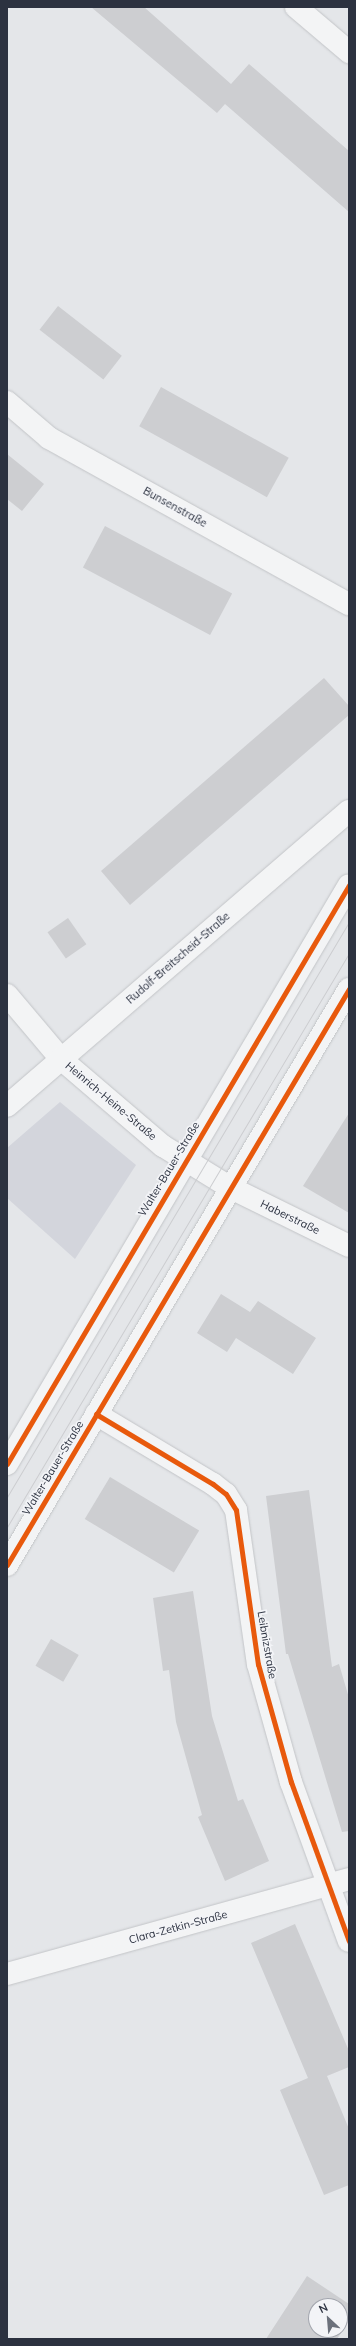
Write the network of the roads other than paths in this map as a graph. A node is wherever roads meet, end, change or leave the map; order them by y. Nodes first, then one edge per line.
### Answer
1 (296, 7) edge
2 (349, 52) edge
3 (7, 402) edge
4 (349, 604) edge
5 (349, 811) edge
6 (349, 885) edge
7 (349, 989) edge
8 (7, 996) edge
9 (61, 1059) junction
10 (7, 1106) edge
11 (185, 1160) junction
12 (231, 1188) junction
13 (349, 1246) edge
14 (96, 1414) junction
15 (7, 1464) edge
16 (7, 1565) edge
17 (340, 1882) edge
18 (349, 1941) edge
19 (7, 1974) edge

1 - 2 street
3 - 4 street, Bunsenstraße
5 - 9 street, Rudolf-Breitscheid-Straße
6 - 11 street, Walter-Bauer-Straße
7 - 12 street, Walter-Bauer-Straße
8 - 9 street, Heinrich-Heine-Straße
9 - 10 street, Rudolf-Breitscheid-Straße
9 - 11 street, Heinrich-Heine-Straße
11 - 12 street, Heinrich-Heine-Straße
11 - 15 street, Walter-Bauer-Straße
12 - 13 street, Haberstraße
12 - 14 street, Walter-Bauer-Straße
14 - 16 street, Walter-Bauer-Straße
14 - 17 street, Leibnizstraße
17 - 18 street, Leibnizstraße
17 - 19 street, Clara-Zetkin-Straße

